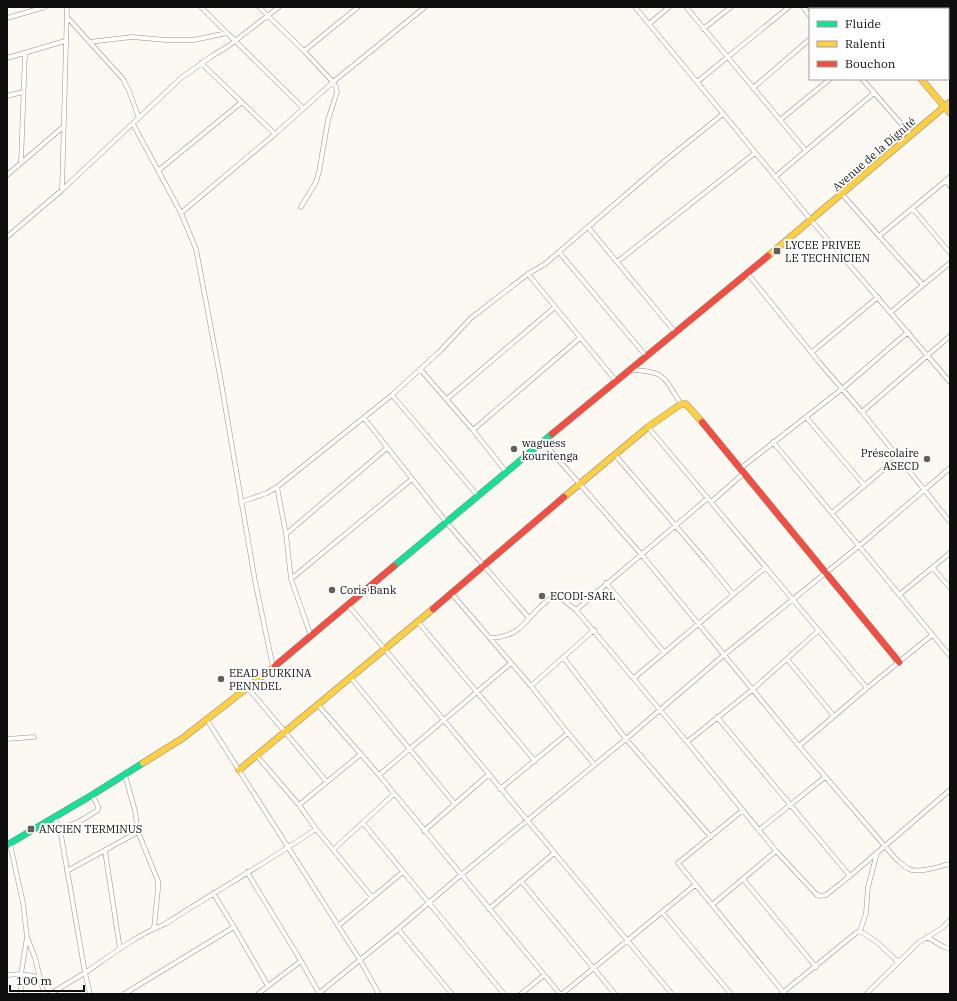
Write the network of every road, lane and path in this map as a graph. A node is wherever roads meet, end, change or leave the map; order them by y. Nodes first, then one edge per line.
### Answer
1 (45, 7) edge
2 (67, 7) edge
3 (201, 7) edge
4 (259, 7) edge
5 (279, 7) edge
6 (358, 7) edge
7 (425, 7) edge
8 (635, 7) edge
9 (669, 7) edge
10 (686, 7) edge
11 (731, 7) edge
12 (789, 7) edge
13 (66, 16) junction
14 (268, 16) junction
15 (7, 18) edge
16 (649, 24) junction
17 (703, 29) junction
18 (228, 33) junction
19 (809, 40) edge
20 (65, 41) junction
21 (235, 41) junction
22 (88, 42) junction
23 (304, 51) junction
24 (25, 53) junction
25 (728, 57) junction
26 (7, 58) edge
27 (201, 63) junction
28 (829, 80) edge
29 (863, 80) edge
30 (922, 80) edge
31 (333, 82) junction
32 (698, 82) junction
33 (753, 88) junction
34 (23, 92) junction
35 (874, 93) junction
36 (7, 96) edge
37 (242, 102) junction
38 (950, 102) edge
39 (944, 106) junction
40 (304, 108) junction
41 (950, 113) edge
42 (723, 114) junction
43 (139, 118) junction
44 (780, 120) junction
45 (133, 124) junction
46 (63, 127) junction
47 (275, 134) junction
48 (911, 135) junction
49 (806, 152) junction
50 (755, 153) junction
51 (21, 162) junction
52 (159, 170) junction
53 (7, 174) edge
54 (775, 177) junction
55 (950, 177) edge
56 (946, 180) junction
57 (950, 186) edge
58 (62, 190) junction
59 (842, 194) junction
60 (301, 207) dead end
61 (913, 208) junction
62 (181, 213) junction
63 (811, 220) junction
64 (588, 227) junction
65 (880, 236) junction
66 (7, 237) edge
67 (559, 252) junction
68 (950, 253) edge
69 (617, 262) junction
70 (950, 263) edge
71 (747, 273) junction
72 (528, 274) junction
73 (923, 285) junction
74 (878, 297) junction
75 (555, 307) junction
76 (891, 312) junction
77 (675, 332) junction
78 (908, 332) junction
79 (950, 336) edge
80 (580, 338) junction
81 (812, 352) junction
82 (928, 355) junction
83 (646, 356) junction
84 (420, 369) junction
85 (629, 370) junction
86 (616, 382) junction
87 (950, 382) edge
88 (842, 389) junction
89 (392, 395) junction
90 (447, 399) junction
91 (681, 404) junction
92 (862, 412) junction
93 (806, 417) junction
94 (364, 418) junction
95 (648, 427) junction
96 (473, 430) junction
97 (543, 442) junction
98 (773, 442) junction
99 (388, 448) junction
100 (615, 455) junction
101 (898, 457) junction
102 (950, 468) edge
103 (743, 470) junction
104 (507, 473) junction
105 (412, 479) junction
106 (580, 484) junction
107 (864, 485) junction
108 (277, 487) junction
109 (924, 490) junction
110 (478, 496) junction
111 (709, 500) junction
112 (241, 502) junction
113 (832, 513) junction
114 (950, 522) edge
115 (447, 523) junction
116 (676, 526) junction
117 (286, 534) junction
118 (858, 546) junction
119 (950, 553) edge
120 (641, 554) junction
121 (484, 567) junction
122 (766, 567) junction
123 (933, 568) junction
124 (825, 573) junction
125 (291, 579) junction
126 (606, 583) junction
127 (950, 588) edge
128 (452, 594) junction
129 (733, 594) junction
130 (899, 595) junction
131 (793, 599) junction
132 (348, 605) junction
133 (576, 610) junction
134 (529, 618) junction
135 (418, 622) junction
136 (698, 623) junction
137 (594, 630) junction
138 (818, 630) junction
139 (932, 635) junction
140 (311, 636) junction
141 (490, 638) junction
142 (384, 649) junction
143 (664, 652) junction
144 (724, 655) junction
145 (950, 656) edge
146 (563, 657) junction
147 (787, 660) junction
148 (899, 662) junction
149 (511, 663) junction
150 (273, 667) junction
151 (351, 678) junction
152 (634, 678) junction
153 (531, 686) junction
154 (248, 688) junction
155 (867, 688) junction
156 (752, 690) junction
157 (477, 692) junction
158 (318, 705) junction
159 (660, 710) junction
160 (834, 716) junction
161 (717, 718) junction
162 (207, 720) junction
163 (443, 720) junction
164 (286, 732) junction
165 (568, 733) junction
166 (34, 737) dead end
167 (7, 739) edge
168 (626, 739) junction
169 (687, 742) junction
170 (799, 746) junction
171 (410, 748) junction
172 (361, 754) junction
173 (257, 756) junction
174 (535, 761) junction
175 (594, 764) junction
176 (239, 770) junction
177 (124, 775) junction
178 (379, 775) junction
179 (488, 775) junction
180 (825, 777) junction
181 (327, 782) junction
182 (500, 789) junction
183 (950, 790) edge
184 (394, 794) junction
185 (92, 795) junction
186 (456, 804) junction
187 (300, 805) junction
188 (790, 805) junction
189 (743, 810) junction
190 (54, 817) junction
191 (527, 820) junction
192 (363, 823) junction
193 (316, 828) junction
194 (60, 829) junction
195 (759, 830) junction
196 (424, 831) junction
197 (138, 832) junction
198 (711, 837) junction
199 (8, 844) edge
200 (885, 846) junction
201 (288, 848) junction
202 (334, 849) junction
203 (105, 851) junction
204 (776, 852) junction
205 (877, 852) junction
206 (554, 853) junction
207 (950, 864) edge
208 (67, 871) junction
209 (247, 872) junction
210 (404, 872) junction
211 (461, 875) junction
212 (850, 876) junction
213 (744, 879) junction
214 (521, 881) junction
215 (695, 885) junction
216 (213, 893) junction
217 (372, 897) junction
218 (429, 902) junction
219 (712, 905) junction
220 (489, 909) junction
221 (662, 912) junction
222 (950, 920) edge
223 (338, 926) junction
224 (234, 927) junction
225 (154, 928) junction
226 (398, 929) junction
227 (860, 932) junction
228 (28, 937) junction
229 (927, 937) junction
230 (628, 941) junction
231 (120, 949) junction
232 (950, 949) edge
233 (360, 960) junction
234 (301, 961) junction
235 (898, 962) junction
236 (816, 967) junction
237 (594, 969) junction
238 (85, 973) junction
239 (21, 974) junction
240 (7, 975) edge
241 (544, 975) junction
242 (39, 977) junction
243 (268, 986) junction
244 (783, 993) edge
245 (868, 993) edge
246 (21, 994) edge
247 (44, 994) edge
248 (50, 994) edge
249 (90, 994) edge
250 (124, 994) edge
251 (258, 994) edge
252 (318, 994) edge
253 (379, 994) edge
254 (452, 994) edge
255 (504, 994) edge
256 (521, 994) edge
257 (561, 994) edge
258 (615, 994) edge
259 (672, 994) edge
260 (731, 994) edge

1 - 15 street
2 - 13 street
3 - 18 street
4 - 14 street
5 - 14 street
6 - 23 street
7 - 31 street
8 - 16 street
9 - 16 street
10 - 17 street
11 - 17 street
12 - 25 street
13 - 20 street
13 - 22 street
14 - 21 street
14 - 23 street
16 - 32 street
17 - 25 street
18 - 21 street
18 - 22 street
19 - 33 street
20 - 24 street
20 - 46 street
21 - 27 street
21 - 40 street
22 - 43 street
23 - 31 street
24 - 26 street
24 - 34 street
25 - 32 street
25 - 33 street
27 - 37 street
27 - 43 street
28 - 44 street
29 - 35 street
30 - 39 street
31 - 40 street
31 - 60 street
32 - 42 street
33 - 44 street
34 - 36 street
34 - 51 street
35 - 48 street
35 - 49 street
37 - 47 street
37 - 52 street
38 - 39 street, Avenue de la Dignité
39 - 41 street
39 - 48 street, Avenue de la Dignité
40 - 47 street
42 - 50 street
42 - 64 street
43 - 45 street
44 - 49 street
45 - 52 street
45 - 58 street
46 - 51 street
46 - 58 street
47 - 62 street
48 - 59 street, Avenue de la Dignité
49 - 54 street
50 - 54 street
50 - 69 street
51 - 53 street
52 - 62 street
54 - 63 street
55 - 56 street
56 - 57 street
56 - 61 street
58 - 66 street
59 - 63 street, Avenue de la Dignité
59 - 65 street
61 - 65 street
61 - 68 street
62 - 112 street
63 - 71 street, Avenue de la Dignité
63 - 74 street
64 - 67 street
64 - 69 street
65 - 73 street
67 - 72 street
67 - 83 street
69 - 77 street
70 - 73 street
71 - 77 street, Avenue de la Dignité
71 - 81 street
72 - 75 street
72 - 84 street
73 - 76 street
74 - 76 street
74 - 81 street
75 - 80 street
75 - 90 street
76 - 78 street
77 - 83 street, Avenue de la Dignité
78 - 82 street
78 - 88 street
79 - 82 street
80 - 86 street
80 - 96 street
81 - 88 street
82 - 87 street
82 - 92 street
83 - 85 street, Avenue de la Dignité
84 - 89 street
84 - 90 street
85 - 86 street, Avenue de la Dignité
85 - 91 street
86 - 97 street, Avenue de la Dignité
88 - 92 street
88 - 93 street
89 - 94 street
89 - 110 street
90 - 96 street
91 - 95 street
91 - 103 street
92 - 101 street
93 - 98 street
93 - 107 street
94 - 99 street
94 - 108 street
95 - 100 street
95 - 111 street
96 - 104 street
97 - 104 street, Avenue de la Dignité
97 - 106 street
98 - 103 street
98 - 113 street
99 - 105 street
99 - 117 street
100 - 106 street
100 - 116 street
101 - 107 street
101 - 109 street
102 - 109 street
103 - 111 street
103 - 124 street
104 - 110 street, Avenue de la Dignité
105 - 115 street
105 - 125 street
106 - 120 street
106 - 121 street
107 - 113 street
108 - 112 street
108 - 117 street
109 - 114 street
109 - 118 street
110 - 115 street, Avenue de la Dignité
111 - 116 street
111 - 122 street
112 - 150 street
113 - 118 street
115 - 121 street
115 - 132 street, Avenue de la Dignité
116 - 120 street
116 - 129 street
117 - 125 street
118 - 124 street
118 - 130 street
119 - 123 street
120 - 126 street
120 - 136 street
121 - 128 street
121 - 134 street
122 - 129 street
122 - 131 street
123 - 127 street
123 - 130 street
124 - 131 street
124 - 148 street
125 - 140 street
126 - 133 street
126 - 143 street
128 - 135 street
128 - 141 street
129 - 136 street
130 - 139 street
131 - 138 street
131 - 144 street
132 - 140 street, Avenue de la Dignité
132 - 142 street
133 - 134 street
133 - 137 street
134 - 141 street
135 - 142 street
135 - 157 street
136 - 143 street
136 - 144 street
137 - 146 street
137 - 152 street
138 - 147 street
138 - 155 street
139 - 145 street
139 - 148 street
140 - 150 street, Avenue de la Dignité
141 - 149 street
142 - 151 street
142 - 163 street
143 - 152 street
144 - 156 street
144 - 159 street
146 - 153 street
146 - 168 street
147 - 156 street
147 - 160 street
148 - 155 street
149 - 153 street
149 - 157 street
150 - 154 street, Avenue de la Dignité
151 - 158 street
151 - 171 street
152 - 159 street
153 - 165 street
154 - 162 street, Avenue de la Dignité
154 - 164 street
155 - 160 street
156 - 161 street
156 - 170 street
157 - 163 street
157 - 174 street
158 - 164 street
158 - 172 street
159 - 168 street
159 - 169 street
160 - 170 street
161 - 169 street
161 - 188 street
162 - 176 street
162 - 177 street, Avenue de la Dignité
163 - 171 street
163 - 179 street
164 - 173 street
164 - 181 street
165 - 174 street
165 - 175 street
166 - 167 street
168 - 175 street
168 - 198 street
169 - 189 street
170 - 180 street
171 - 178 street
171 - 186 street
172 - 178 street
172 - 181 street
173 - 176 street
173 - 187 street
174 - 182 street
175 - 191 street
176 - 201 street
177 - 185 street, Avenue de la Dignité
177 - 197 street
178 - 184 street
179 - 182 street
179 - 186 street
180 - 188 street
180 - 200 street
181 - 187 street
182 - 191 street
183 - 200 street
184 - 192 street
184 - 196 street
185 - 190 street, Avenue de la Dignité
185 - 194 street
186 - 196 street
187 - 193 street
188 - 195 street
188 - 212 street
189 - 195 street
189 - 198 street
190 - 194 street
190 - 199 street, Avenue de la Dignité
191 - 206 street
191 - 211 street
192 - 202 street
192 - 210 street
193 - 201 street
193 - 202 street
194 - 208 street
195 - 204 street
196 - 211 street
197 - 203 street
197 - 225 street
198 - 215 street
199 - 228 street
200 - 205 street
200 - 207 street
201 - 209 street
201 - 223 street
202 - 217 street
203 - 208 street
203 - 231 street
204 - 212 street
204 - 213 street
205 - 212 street
205 - 227 street
206 - 214 street
206 - 230 street
208 - 238 street
209 - 216 street
209 - 234 street
210 - 217 street
210 - 218 street
211 - 218 street
211 - 220 street
213 - 219 street
213 - 236 street
214 - 220 street
214 - 237 street
215 - 219 street
215 - 221 street
216 - 224 street
216 - 225 street
217 - 223 street
218 - 226 street
218 - 255 street
219 - 244 street
220 - 241 street
221 - 230 street
221 - 260 street
222 - 229 street
223 - 233 street
224 - 243 street
224 - 250 street
225 - 231 street
226 - 233 street
226 - 254 street
227 - 235 street
227 - 236 street
228 - 239 street
228 - 242 street
229 - 232 street
229 - 235 street
230 - 237 street
230 - 259 street
231 - 238 street
233 - 252 street
233 - 253 street
234 - 243 street
234 - 252 street
235 - 245 street
236 - 244 street
237 - 257 street
237 - 258 street
238 - 248 street
238 - 249 street
239 - 240 street
239 - 242 street
239 - 246 street
241 - 256 street
241 - 257 street
242 - 247 street
243 - 251 street

